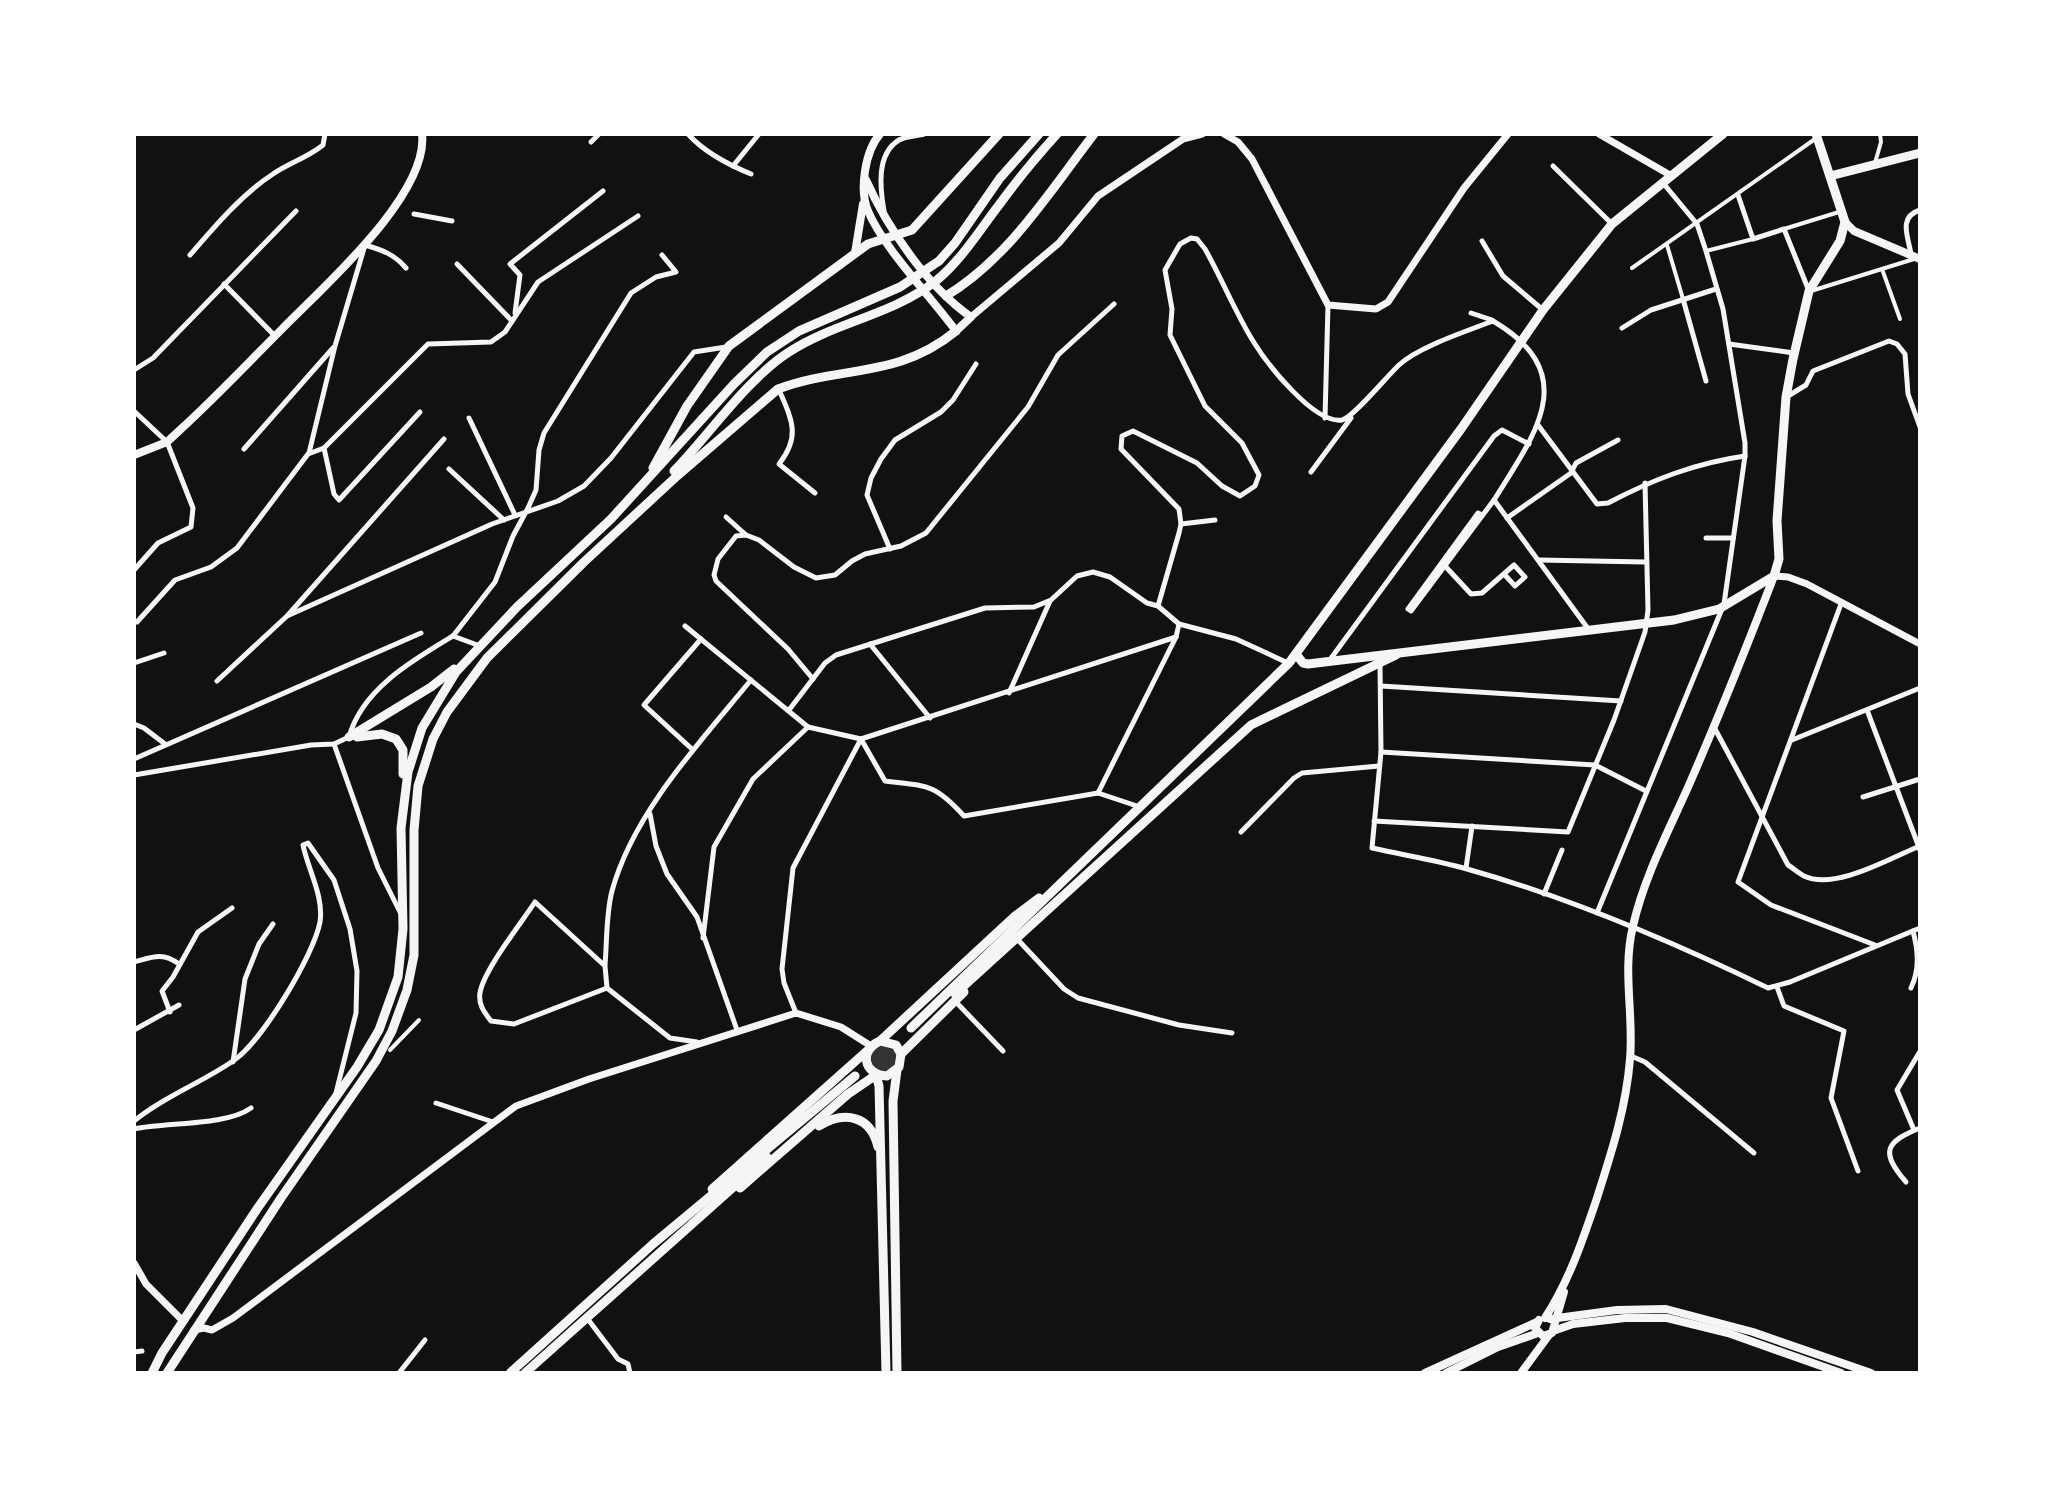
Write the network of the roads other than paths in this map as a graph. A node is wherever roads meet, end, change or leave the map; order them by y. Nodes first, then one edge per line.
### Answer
1 (325, 134) edge
2 (422, 134) edge
3 (599, 134) edge
4 (688, 134) edge
5 (759, 134) edge
6 (880, 134) edge
7 (924, 134) edge
8 (999, 134) edge
9 (1039, 134) edge
10 (1057, 134) edge
11 (1094, 134) edge
12 (1202, 134) edge
13 (1224, 134) edge
14 (1508, 134) edge
15 (1599, 134) edge
16 (1723, 134) edge
17 (1880, 134) edge
18 (1817, 136) edge
19 (591, 142) dead end
20 (1920, 153) edge
21 (1874, 165) junction
22 (733, 166) junction
23 (1553, 166) dead end
24 (751, 174) dead end
25 (1830, 176) junction
26 (1666, 178) junction
27 (866, 179) junction
28 (603, 191) dead end
29 (1738, 195) junction
30 (864, 199) junction
31 (1920, 210) edge
32 (296, 211) dead end
33 (1842, 211) junction
34 (414, 214) dead end
35 (638, 216) dead end
36 (452, 221) dead end
37 (887, 221) junction
38 (1845, 222) junction
39 (1612, 224) junction
40 (1697, 224) junction
41 (1784, 229) junction
42 (895, 234) junction
43 (884, 237) junction
44 (1753, 239) junction
45 (1482, 241) dead end
46 (365, 245) junction
47 (1667, 245) junction
48 (906, 246) junction
49 (1706, 251) junction
50 (855, 253) junction
51 (896, 254) junction
52 (190, 255) dead end
53 (662, 255) dead end
54 (1916, 258) edge
55 (457, 264) dead end
56 (406, 268) dead end
57 (1632, 268) dead end
58 (1882, 269) junction
59 (224, 284) junction
60 (1717, 289) junction
61 (1809, 291) junction
62 (942, 292) junction
63 (932, 299) junction
64 (1683, 299) junction
65 (1114, 304) dead end
66 (1328, 305) junction
67 (1543, 310) junction
68 (1471, 313) dead end
69 (971, 317) junction
70 (513, 319) junction
71 (1900, 319) dead end
72 (1493, 321) junction
73 (1622, 328) dead end
74 (956, 331) junction
75 (275, 336) junction
76 (1520, 341) junction
77 (1729, 344) junction
78 (335, 346) junction
79 (729, 346) junction
80 (1794, 353) junction
81 (976, 364) dead end
82 (134, 370) edge
83 (1706, 381) dead end
84 (778, 389) junction
85 (1786, 397) junction
86 (134, 411) edge
87 (420, 412) dead end
88 (1918, 413) edge
89 (1353, 415) junction
90 (469, 418) dead end
91 (1325, 418) junction
92 (1538, 425) junction
93 (1920, 427) edge
94 (444, 439) dead end
95 (1618, 440) dead end
96 (167, 442) junction
97 (1529, 444) junction
98 (324, 448) junction
99 (244, 449) dead end
100 (308, 454) junction
101 (134, 455) edge
102 (1745, 456) junction
103 (449, 469) dead end
104 (1311, 472) dead end
105 (1571, 473) junction
106 (1645, 483) junction
107 (815, 493) dead end
108 (1494, 500) junction
109 (636, 512) junction
110 (616, 513) junction
111 (524, 514) junction
112 (515, 515) junction
113 (1482, 515) junction
114 (726, 517) dead end
115 (1507, 518) junction
116 (504, 520) junction
117 (1215, 520) dead end
118 (1181, 524) junction
119 (746, 535) junction
120 (1706, 538) dead end
121 (1733, 538) junction
122 (890, 549) junction
123 (1538, 560) junction
124 (1645, 562) junction
125 (1445, 566) junction
126 (134, 570) edge
127 (1504, 574) dead end
128 (1774, 576) junction
129 (1051, 600) junction
130 (1724, 604) junction
131 (1841, 604) junction
132 (1158, 606) junction
133 (287, 616) junction
134 (137, 622) dead end
135 (1179, 624) junction
136 (1647, 624) junction
137 (685, 626) dead end
138 (1590, 631) junction
139 (421, 633) dead end
140 (453, 636) junction
141 (1176, 637) junction
142 (701, 639) junction
143 (870, 644) junction
144 (1920, 644) edge
145 (480, 646) junction
146 (1402, 651) junction
147 (164, 653) dead end
148 (1296, 654) junction
149 (1328, 662) junction
150 (134, 663) edge
151 (1289, 663) junction
152 (1380, 664) junction
153 (813, 679) junction
154 (751, 680) junction
155 (217, 681) dead end
156 (1381, 686) junction
157 (1920, 688) edge
158 (1009, 693) junction
159 (1621, 701) junction
160 (789, 710) junction
161 (1867, 710) junction
162 (930, 718) junction
163 (134, 724) edge
164 (808, 727) junction
165 (1714, 727) junction
166 (349, 737) junction
167 (861, 739) junction
168 (1791, 740) junction
169 (165, 744) junction
170 (334, 744) junction
171 (693, 750) junction
172 (1381, 752) junction
173 (134, 759) edge
174 (1595, 765) junction
175 (1379, 766) junction
176 (134, 775) edge
177 (1920, 779) edge
178 (1898, 787) junction
179 (1646, 791) junction
180 (1098, 793) junction
181 (404, 796) junction
182 (1863, 797) dead end
183 (1140, 807) junction
184 (650, 812) junction
185 (1763, 817) junction
186 (1374, 821) junction
187 (1472, 826) junction
188 (1241, 832) dead end
189 (1919, 847) edge
190 (1562, 850) dead end
191 (1466, 868) junction
192 (1071, 887) junction
193 (1049, 894) junction
194 (1544, 894) junction
195 (232, 908) dead end
196 (1597, 913) junction
197 (403, 917) junction
198 (273, 924) dead end
199 (1633, 926) junction
200 (1917, 930) edge
201 (703, 938) junction
202 (1019, 941) junction
203 (1876, 946) junction
204 (134, 962) edge
205 (179, 964) junction
206 (605, 966) junction
207 (1777, 986) junction
208 (607, 988) junction
209 (1911, 988) dead end
210 (955, 1001) junction
211 (179, 1005) dead end
212 (170, 1012) junction
213 (796, 1013) junction
214 (419, 1020) dead end
215 (134, 1030) edge
216 (737, 1030) junction
217 (1232, 1033) dead end
218 (718, 1037) junction
219 (873, 1046) junction
220 (390, 1050) dead end
221 (1003, 1051) dead end
222 (1919, 1053) edge
223 (901, 1054) junction
224 (1631, 1056) junction
225 (233, 1062) junction
226 (897, 1070) junction
227 (876, 1075) junction
228 (857, 1077) dead end
229 (336, 1098) junction
230 (436, 1103) dead end
231 (251, 1108) dead end
232 (134, 1121) edge
233 (493, 1122) junction
234 (134, 1129) edge
235 (1917, 1129) edge
236 (1754, 1153) dead end
237 (782, 1154) junction
238 (882, 1167) junction
239 (1858, 1171) dead end
240 (1906, 1182) dead end
241 (702, 1209) junction
242 (134, 1263) edge
243 (587, 1318) junction
244 (183, 1321) junction
245 (1549, 1324) junction
246 (193, 1330) junction
247 (1538, 1334) junction
248 (425, 1340) dead end
249 (142, 1351) dead end
250 (134, 1352) edge
251 (1529, 1362) junction
252 (1810, 1366) edge
253 (152, 1373) edge
254 (167, 1373) edge
255 (399, 1373) edge
256 (510, 1373) edge
257 (525, 1373) edge
258 (630, 1373) edge
259 (886, 1373) edge
260 (897, 1373) edge
261 (1425, 1373) edge
262 (1446, 1373) edge
263 (1521, 1373) edge
264 (1841, 1373) edge
265 (1871, 1373) edge

1 - 52 street
2 - 46 main road
3 - 19 street
4 - 22 street
5 - 22 street
6 - 27 main road
7 - 37 street
8 - 42 main road
9 - 110 main road
10 - 109 main road
11 - 62 main road
12 - 69 street
13 - 66 street
14 - 66 street
15 - 26 street
16 - 26 main road
17 - 21 street
18 - 25 main road
18 - 29 street
20 - 21 main road
21 - 25 main road
22 - 24 street
23 - 39 street
25 - 33 main road
26 - 39 main road
26 - 40 street
27 - 30 main road
27 - 37 main road
28 - 70 street
29 - 40 street
29 - 44 street
30 - 43 main road
30 - 50 main road
31 - 54 street
32 - 59 street
33 - 38 main road
33 - 41 street
34 - 36 street
35 - 70 street
37 - 42 main road
38 - 54 main road
38 - 61 main road
39 - 67 main road
40 - 47 street
40 - 49 street
41 - 44 street
41 - 61 street
42 - 43 main road
42 - 48 main road
43 - 50 main road
43 - 51 main road
44 - 49 street
45 - 67 street
46 - 56 street
46 - 75 main road
46 - 78 street
47 - 57 street
47 - 64 street
48 - 51 main road
48 - 62 main road
49 - 60 street
50 - 79 main road
51 - 63 main road
53 - 111 street
54 - 58 street
55 - 70 street
58 - 61 street
58 - 71 street
59 - 75 street
59 - 82 street
60 - 64 street
60 - 77 street
61 - 80 main road
62 - 63 main road
62 - 69 main road
62 - 74 main road
63 - 74 main road
64 - 73 street
64 - 83 street
65 - 122 street
66 - 91 street
67 - 76 main road
68 - 72 street
69 - 74 main road
70 - 98 street
72 - 76 street
72 - 89 street
74 - 84 main road
75 - 96 main road
76 - 92 street
76 - 148 main road
77 - 80 street
77 - 102 street
78 - 99 street
78 - 100 street
79 - 110 main road
79 - 111 street
80 - 85 main road
81 - 122 street
84 - 107 street
84 - 109 main road
85 - 88 street
85 - 128 main road
86 - 96 street
87 - 98 street
88 - 93 street
89 - 91 street
89 - 104 street
90 - 112 street
91 - 118 street
92 - 97 street
92 - 105 street
94 - 133 street
95 - 105 street
96 - 101 main road
96 - 126 street
97 - 108 street
97 - 149 street
98 - 100 street
100 - 134 street
102 - 106 street
102 - 121 street
103 - 116 street
105 - 106 street
105 - 115 street
106 - 124 street
108 - 113 street
108 - 115 street
109 - 246 main road
110 - 145 main road
111 - 112 street
111 - 140 street
112 - 116 street
113 - 125 street
113 - 125 street
114 - 119 street
115 - 123 street
116 - 133 street
117 - 118 street
118 - 132 street
119 - 122 street
119 - 153 street
120 - 121 street
121 - 130 street
123 - 124 street
123 - 138 street
124 - 136 street
125 - 127 street
128 - 130 main road
128 - 131 street
128 - 165 main road
129 - 132 street
129 - 143 street
129 - 158 street
130 - 136 main road
130 - 179 street
131 - 144 street
131 - 168 street
132 - 135 street
133 - 155 street
135 - 141 street
135 - 151 street
136 - 138 main road
136 - 159 street
137 - 142 street
138 - 146 main road
139 - 169 street
140 - 145 street
140 - 166 street
141 - 158 street
141 - 180 street
142 - 154 street
142 - 171 street
143 - 153 street
143 - 162 street
145 - 166 main road
145 - 181 main road
146 - 149 main road
146 - 152 main road
147 - 150 street
148 - 149 main road
148 - 151 main road
151 - 183 main road
152 - 156 street
152 - 192 main road
153 - 160 street
154 - 160 street
154 - 171 street
156 - 159 street
156 - 172 street
157 - 161 street
158 - 162 street
159 - 174 street
160 - 164 street
161 - 168 street
161 - 178 street
162 - 167 street
163 - 169 street
164 - 167 street
164 - 201 street
165 - 185 street
165 - 199 main road
166 - 170 street
166 - 181 main road
167 - 180 street
167 - 213 street
168 - 185 street
169 - 173 street
170 - 176 street
170 - 197 street
171 - 184 street
172 - 174 street
172 - 175 street
174 - 179 street
174 - 187 street
175 - 186 street
175 - 188 street
177 - 178 street
178 - 182 street
178 - 189 street
179 - 196 street
180 - 183 street
181 - 197 main road
183 - 193 main road
184 - 201 street
184 - 206 street
185 - 189 street
185 - 203 street
186 - 187 street
186 - 191 street
187 - 191 street
190 - 194 street
191 - 194 street
192 - 193 main road
192 - 202 main road
193 - 219 main road
194 - 196 street
195 - 205 street
196 - 199 street
197 - 229 main road
198 - 225 street
199 - 207 street
199 - 224 main road
200 - 203 street
200 - 209 street
201 - 216 street
202 - 210 main road
202 - 217 street
203 - 207 street
204 - 205 street
205 - 212 street
206 - 208 street
206 - 208 street
207 - 239 street
208 - 218 street
210 - 221 street
210 - 223 main road
211 - 212 street
212 - 215 street
213 - 216 street
213 - 219 street
214 - 220 street
216 - 218 street
218 - 233 street
219 - 223 main road
219 - 227 main road
219 - 241 main road
222 - 235 street
223 - 226 main road
224 - 236 street
224 - 245 main road
225 - 229 street
225 - 232 street
226 - 227 main road
226 - 260 main road
227 - 237 main road
227 - 238 main road
228 - 241 main road
229 - 244 main road
230 - 233 street
231 - 234 street
233 - 246 street
235 - 240 street
237 - 238 main road
237 - 241 main road
238 - 259 main road
241 - 243 main road
241 - 256 main road
242 - 244 street
243 - 257 main road
243 - 258 street
244 - 253 main road
245 - 247 main road
245 - 251 main road
245 - 252 main road
245 - 261 main road
245 - 265 main road
246 - 254 main road
247 - 251 main road
247 - 262 main road
248 - 255 street
249 - 250 street
251 - 263 main road
252 - 264 main road

